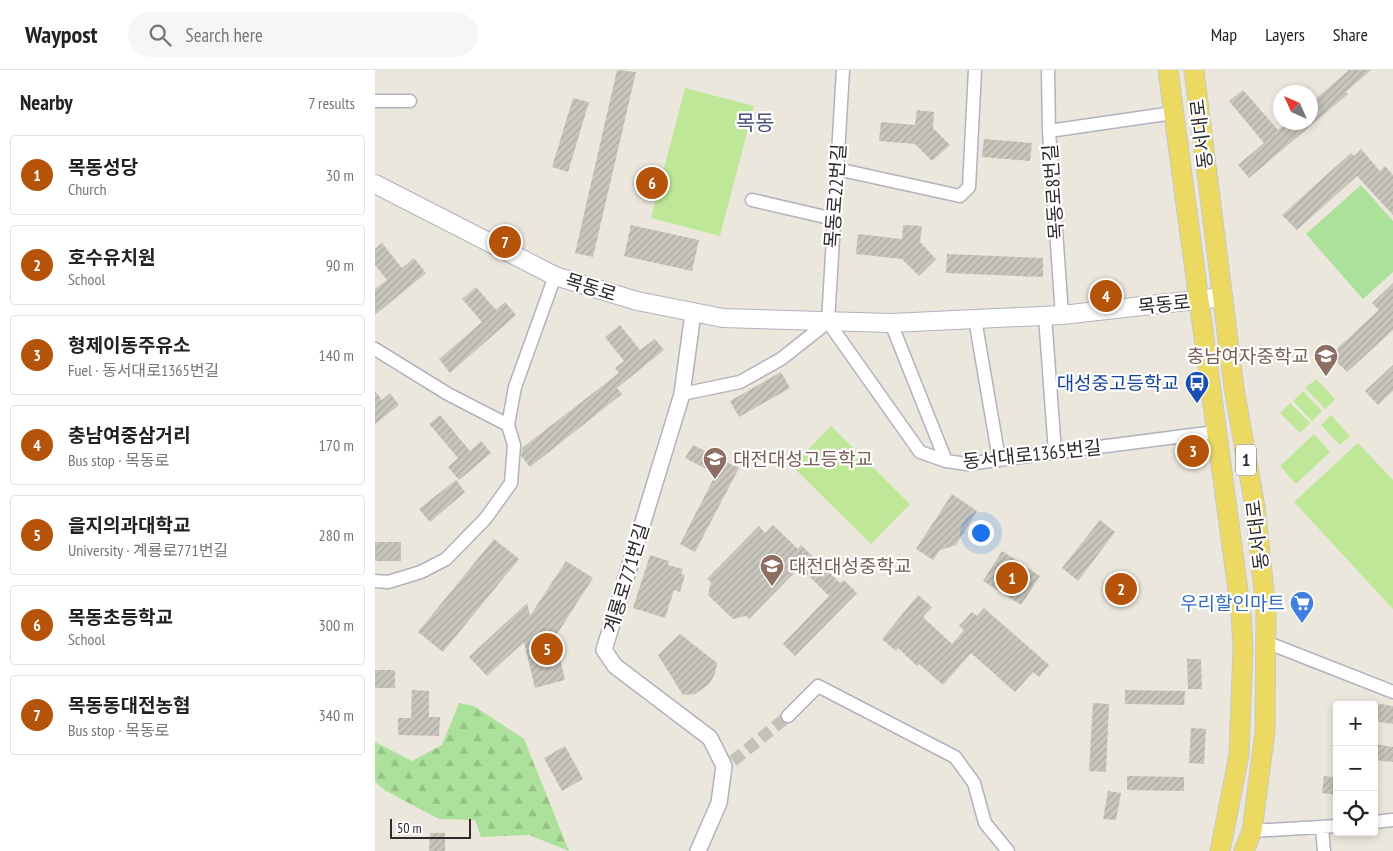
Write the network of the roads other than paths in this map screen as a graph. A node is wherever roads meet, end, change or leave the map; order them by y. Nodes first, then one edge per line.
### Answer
1 (843, 70) edge
2 (975, 70) edge
3 (1048, 70) edge
4 (1168, 70) edge
5 (1194, 70) edge
6 (375, 101) edge
7 (409, 101) dead end
8 (1173, 113) junction
9 (1049, 131) junction
10 (837, 169) junction
11 (375, 184) edge
12 (752, 200) dead end
13 (833, 219) junction
14 (555, 276) junction
15 (1223, 297) junction
16 (1198, 300) junction
17 (693, 313) junction
18 (1054, 315) junction
19 (975, 319) junction
20 (827, 322) junction
21 (891, 322) junction
22 (375, 349) edge
23 (682, 394) junction
24 (508, 425) junction
25 (1215, 432) junction
26 (1055, 452) junction
27 (999, 459) junction
28 (946, 461) junction
29 (375, 581) edge
30 (1267, 642) junction
31 (1393, 692) edge
32 (788, 716) tunnel mouth
33 (1393, 820) edge
34 (1378, 822) edge
35 (1333, 827) edge
36 (1323, 828) junction
37 (1252, 831) junction
38 (698, 851) edge
39 (1008, 851) edge
40 (1220, 851) edge
41 (1244, 851) edge
42 (1325, 851) edge

1 - 10 street, 목동로22번길
2 - 10 street
3 - 9 street, 목동로8번길
4 - 8 main road, 동서대로 / 1
5 - 15 main road, 동서대로 / 1
6 - 7 street
8 - 9 street, 동서대로
8 - 16 main road, 동서대로 / 1
9 - 18 street, 목동로8번길
10 - 13 street, 목동로22번길
11 - 14 main road, 목동로
12 - 13 street
13 - 20 street, 목동로22번길
14 - 17 main road, 목동로
14 - 24 street
15 - 16 main road, 목동로
15 - 30 main road, 동서대로 / 1
16 - 18 main road, 목동로
16 - 25 main road, 동서대로 / 1
17 - 20 main road, 목동로
17 - 23 street, 계룡로771번길
18 - 19 main road, 목동로
18 - 26 street
19 - 21 main road, 목동로
19 - 27 street
20 - 21 main road, 목동로
20 - 23 street
20 - 28 street, 동서대로1365번길
21 - 28 street
22 - 24 street
23 - 38 street, 계룡로771번길
24 - 29 street
25 - 26 street, 동서대로1365번길
25 - 40 main road, 동서대로 / 1
26 - 27 street, 동서대로1365번길
27 - 28 street, 동서대로1365번길
30 - 31 street
30 - 37 main road, 동서대로 / 1
32 - 39 street
33 - 34 street
35 - 36 street
36 - 37 street
36 - 42 street
37 - 41 main road, 동서대로 / 1

